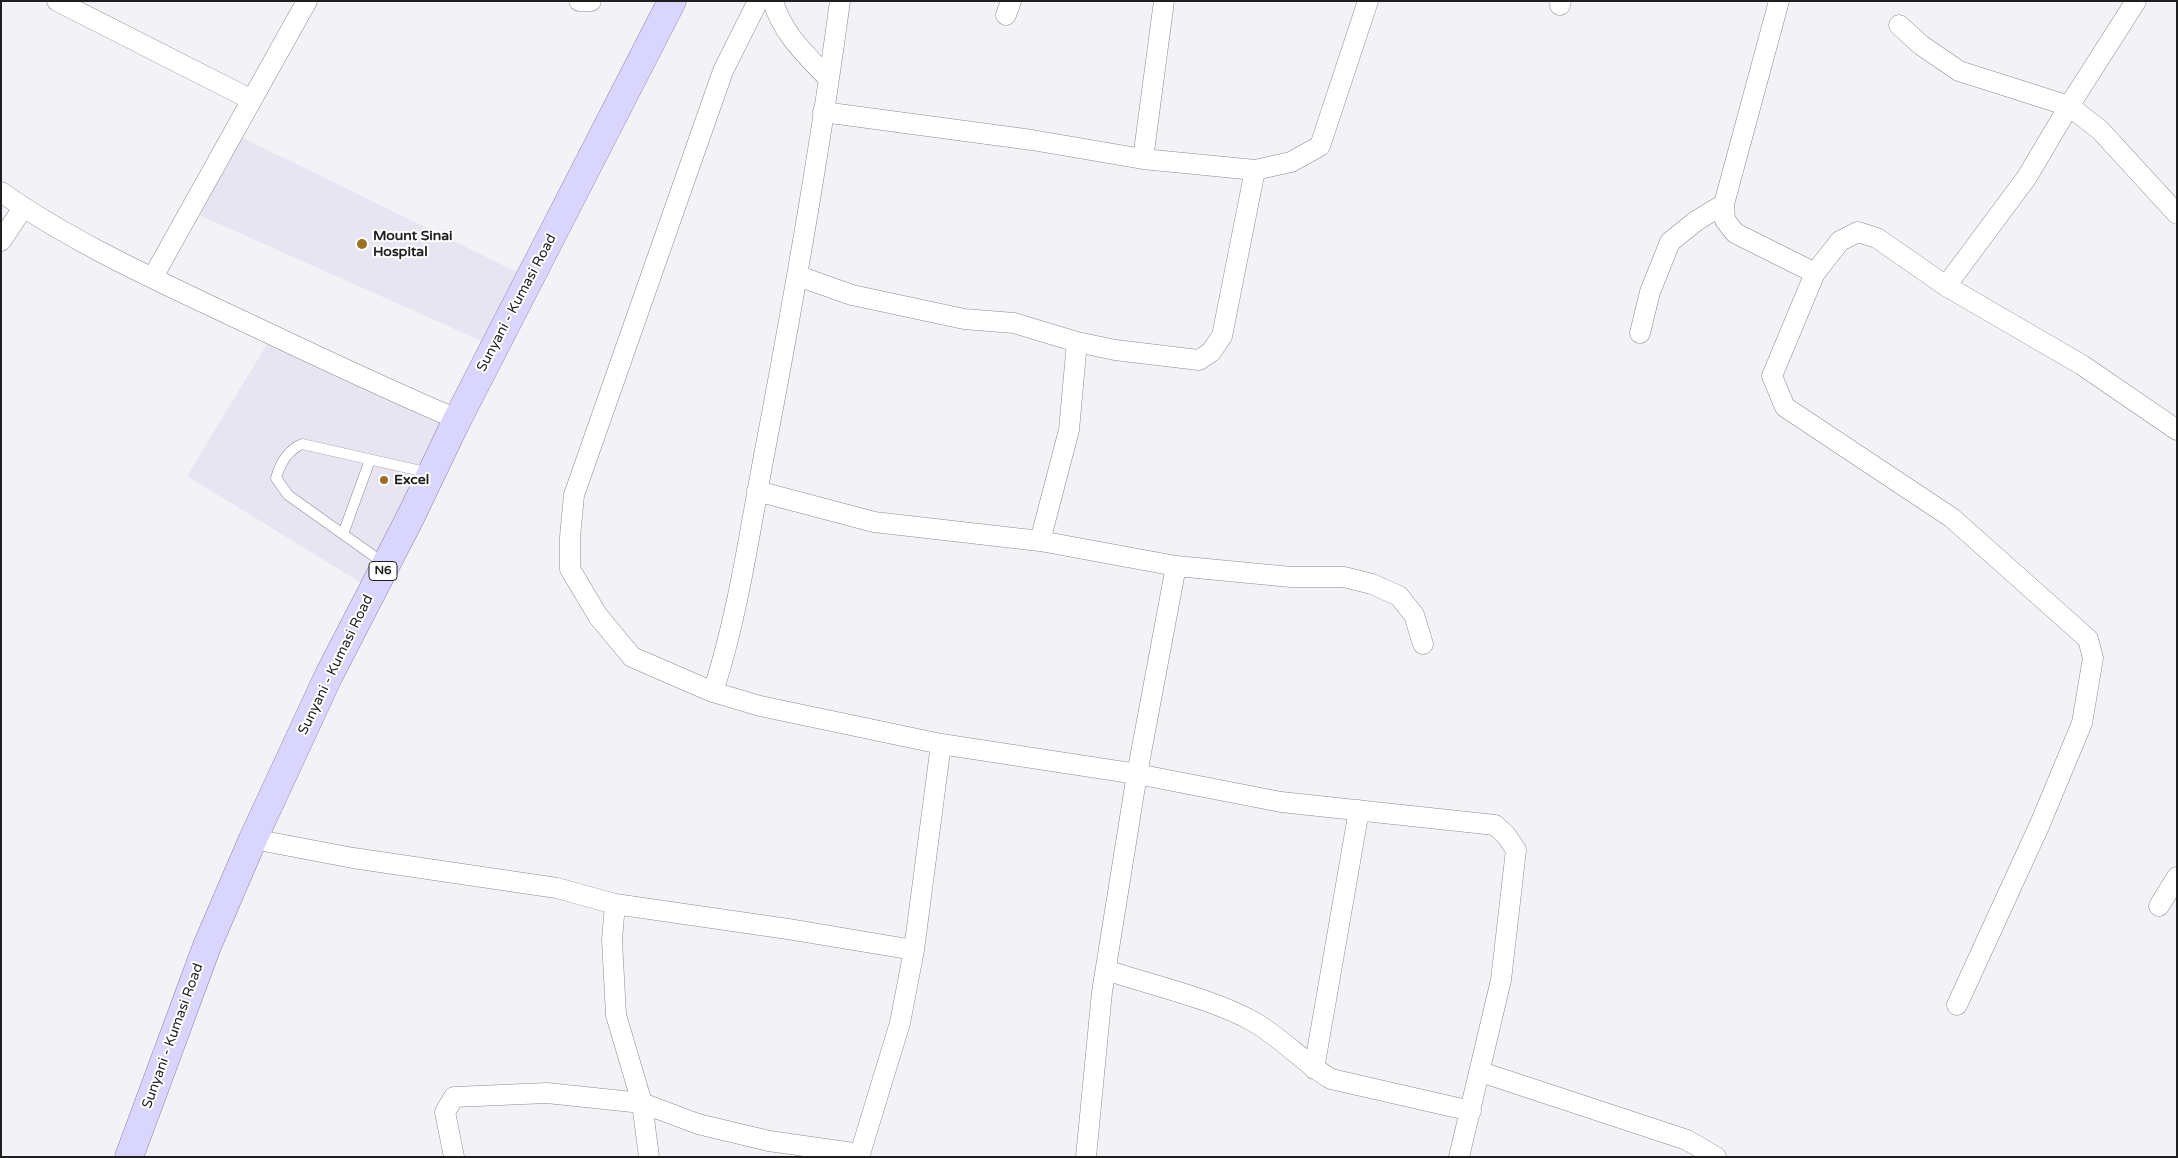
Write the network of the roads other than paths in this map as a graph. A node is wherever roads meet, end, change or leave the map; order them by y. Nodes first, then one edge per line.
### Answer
1 (57, 1) edge
2 (307, 1) edge
3 (579, 1) edge
4 (590, 1) edge
5 (672, 1) edge
6 (758, 1) edge
7 (773, 1) edge
8 (840, 1) edge
9 (1164, 1) edge
10 (1368, 1) edge
11 (1779, 1) edge
12 (2136, 1) edge
13 (1899, 25) dead end
14 (828, 78) junction
15 (252, 100) junction
16 (2068, 106) junction
17 (823, 112) junction
18 (1143, 159) junction
19 (1255, 170) junction
20 (1, 192) edge
21 (1724, 204) junction
22 (23, 208) junction
23 (2177, 214) edge
24 (1, 241) edge
25 (1815, 273) junction
26 (798, 276) junction
27 (153, 277) junction
28 (1946, 286) junction
29 (1640, 332) dead end
30 (1077, 342) junction
31 (457, 419) junction
32 (2177, 430) edge
33 (370, 460) junction
34 (431, 474) junction
35 (757, 491) junction
36 (343, 534) junction
37 (1040, 541) junction
38 (386, 565) junction
39 (1176, 566) junction
40 (1423, 644) dead end
41 (713, 692) junction
42 (941, 744) junction
43 (1137, 774) junction
44 (1359, 810) junction
45 (253, 839) junction
46 (2177, 877) edge
47 (615, 904) junction
48 (2159, 906) dead end
49 (914, 950) junction
50 (1106, 970) junction
51 (1957, 1006) dead end
52 (1314, 1069) junction
53 (1480, 1072) junction
54 (642, 1103) junction
55 (1471, 1111) junction
56 (865, 1156) edge
57 (129, 1157) edge
58 (454, 1157) edge
59 (649, 1157) edge
60 (1086, 1157) edge
61 (1459, 1157) edge
62 (1716, 1157) edge

1 - 15 street
2 - 15 street
3 - 4 street
5 - 31 main road, Sunyani - Kumasi Road / N6
6 - 41 street
7 - 14 street
8 - 14 street
9 - 18 street
10 - 19 street
11 - 21 street
12 - 16 street
13 - 16 street
14 - 17 street
15 - 27 street
16 - 23 street
16 - 28 street
17 - 18 street
17 - 26 street
18 - 19 street
19 - 30 street
20 - 22 street
21 - 25 street
21 - 29 street
22 - 24 street
22 - 27 street
25 - 28 street
25 - 51 street
26 - 30 street
26 - 35 street
27 - 31 street
28 - 32 street
30 - 37 street
31 - 34 main road, Sunyani - Kumasi Road / N6
33 - 34 lane
33 - 36 lane
33 - 36 lane
34 - 38 main road, Sunyani - Kumasi Road / N6
35 - 37 street
35 - 41 street
36 - 38 lane
37 - 39 street
38 - 45 main road, Sunyani - Kumasi Road / N6
39 - 40 street
39 - 43 street
41 - 42 street
42 - 43 street
42 - 49 street
43 - 44 street
43 - 50 street
44 - 52 street
44 - 53 street
45 - 47 street
45 - 57 main road, Sunyani - Kumasi Road / N6
46 - 48 street
47 - 49 street
47 - 54 street
49 - 56 street
50 - 52 street
50 - 60 street
52 - 55 street
53 - 55 street
53 - 62 street
54 - 56 street
54 - 58 street
54 - 59 street
55 - 61 street

